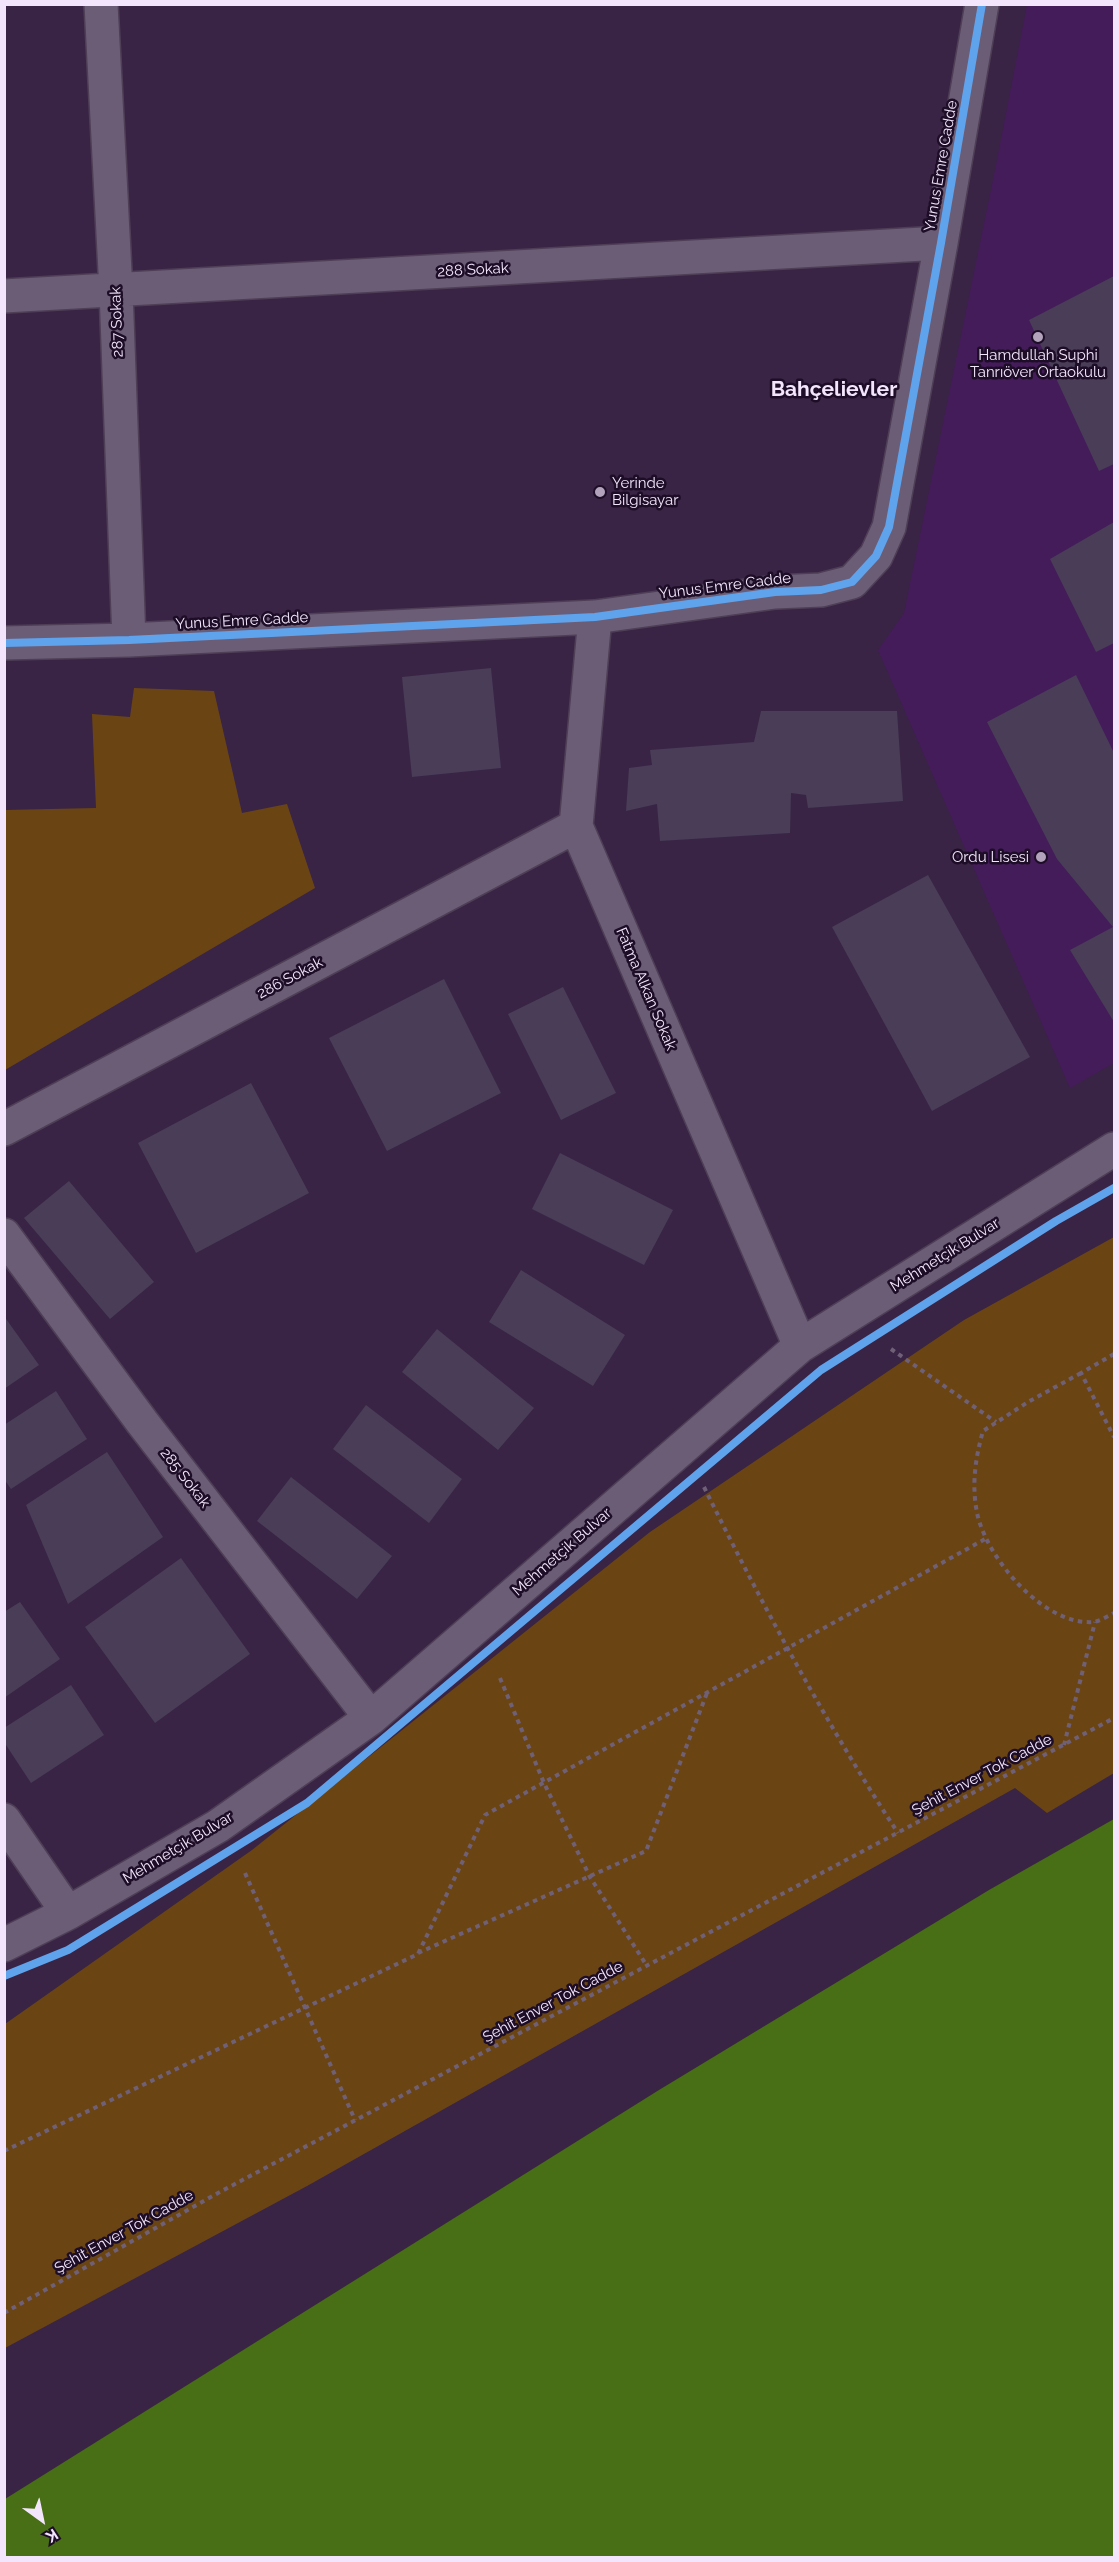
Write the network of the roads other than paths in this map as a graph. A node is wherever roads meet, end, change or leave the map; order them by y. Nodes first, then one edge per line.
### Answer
1 (101, 4) edge
2 (982, 4) edge
3 (941, 243) junction
4 (116, 291) junction
5 (4, 296) edge
6 (595, 617) junction
7 (129, 640) junction
8 (4, 643) edge
9 (576, 826) junction
10 (4, 1129) edge
11 (1114, 1149) edge
12 (4, 1235) edge
13 (800, 1346) junction
14 (371, 1718) junction
15 (4, 1820) edge
16 (68, 1913) junction
17 (4, 1945) edge

1 - 4 street, 287 Sokak
2 - 3 street, Yunus Emre Cadde
3 - 4 street, 288 Sokak
3 - 6 street, Yunus Emre Cadde
4 - 5 street, 288 Sokak
4 - 7 street, 287 Sokak
6 - 7 street, Yunus Emre Cadde
6 - 9 street, Fatma Alkan Sokak
7 - 8 street, Yunus Emre Cadde
9 - 10 street, 286 Sokak
9 - 13 street, Fatma Alkan Sokak
11 - 13 street, Mehmetçik Bulvar
12 - 14 street, 285 Sokak
13 - 14 street, Mehmetçik Bulvar
14 - 16 street, Mehmetçik Bulvar
15 - 16 street
16 - 17 street, Mehmetçik Bulvar

